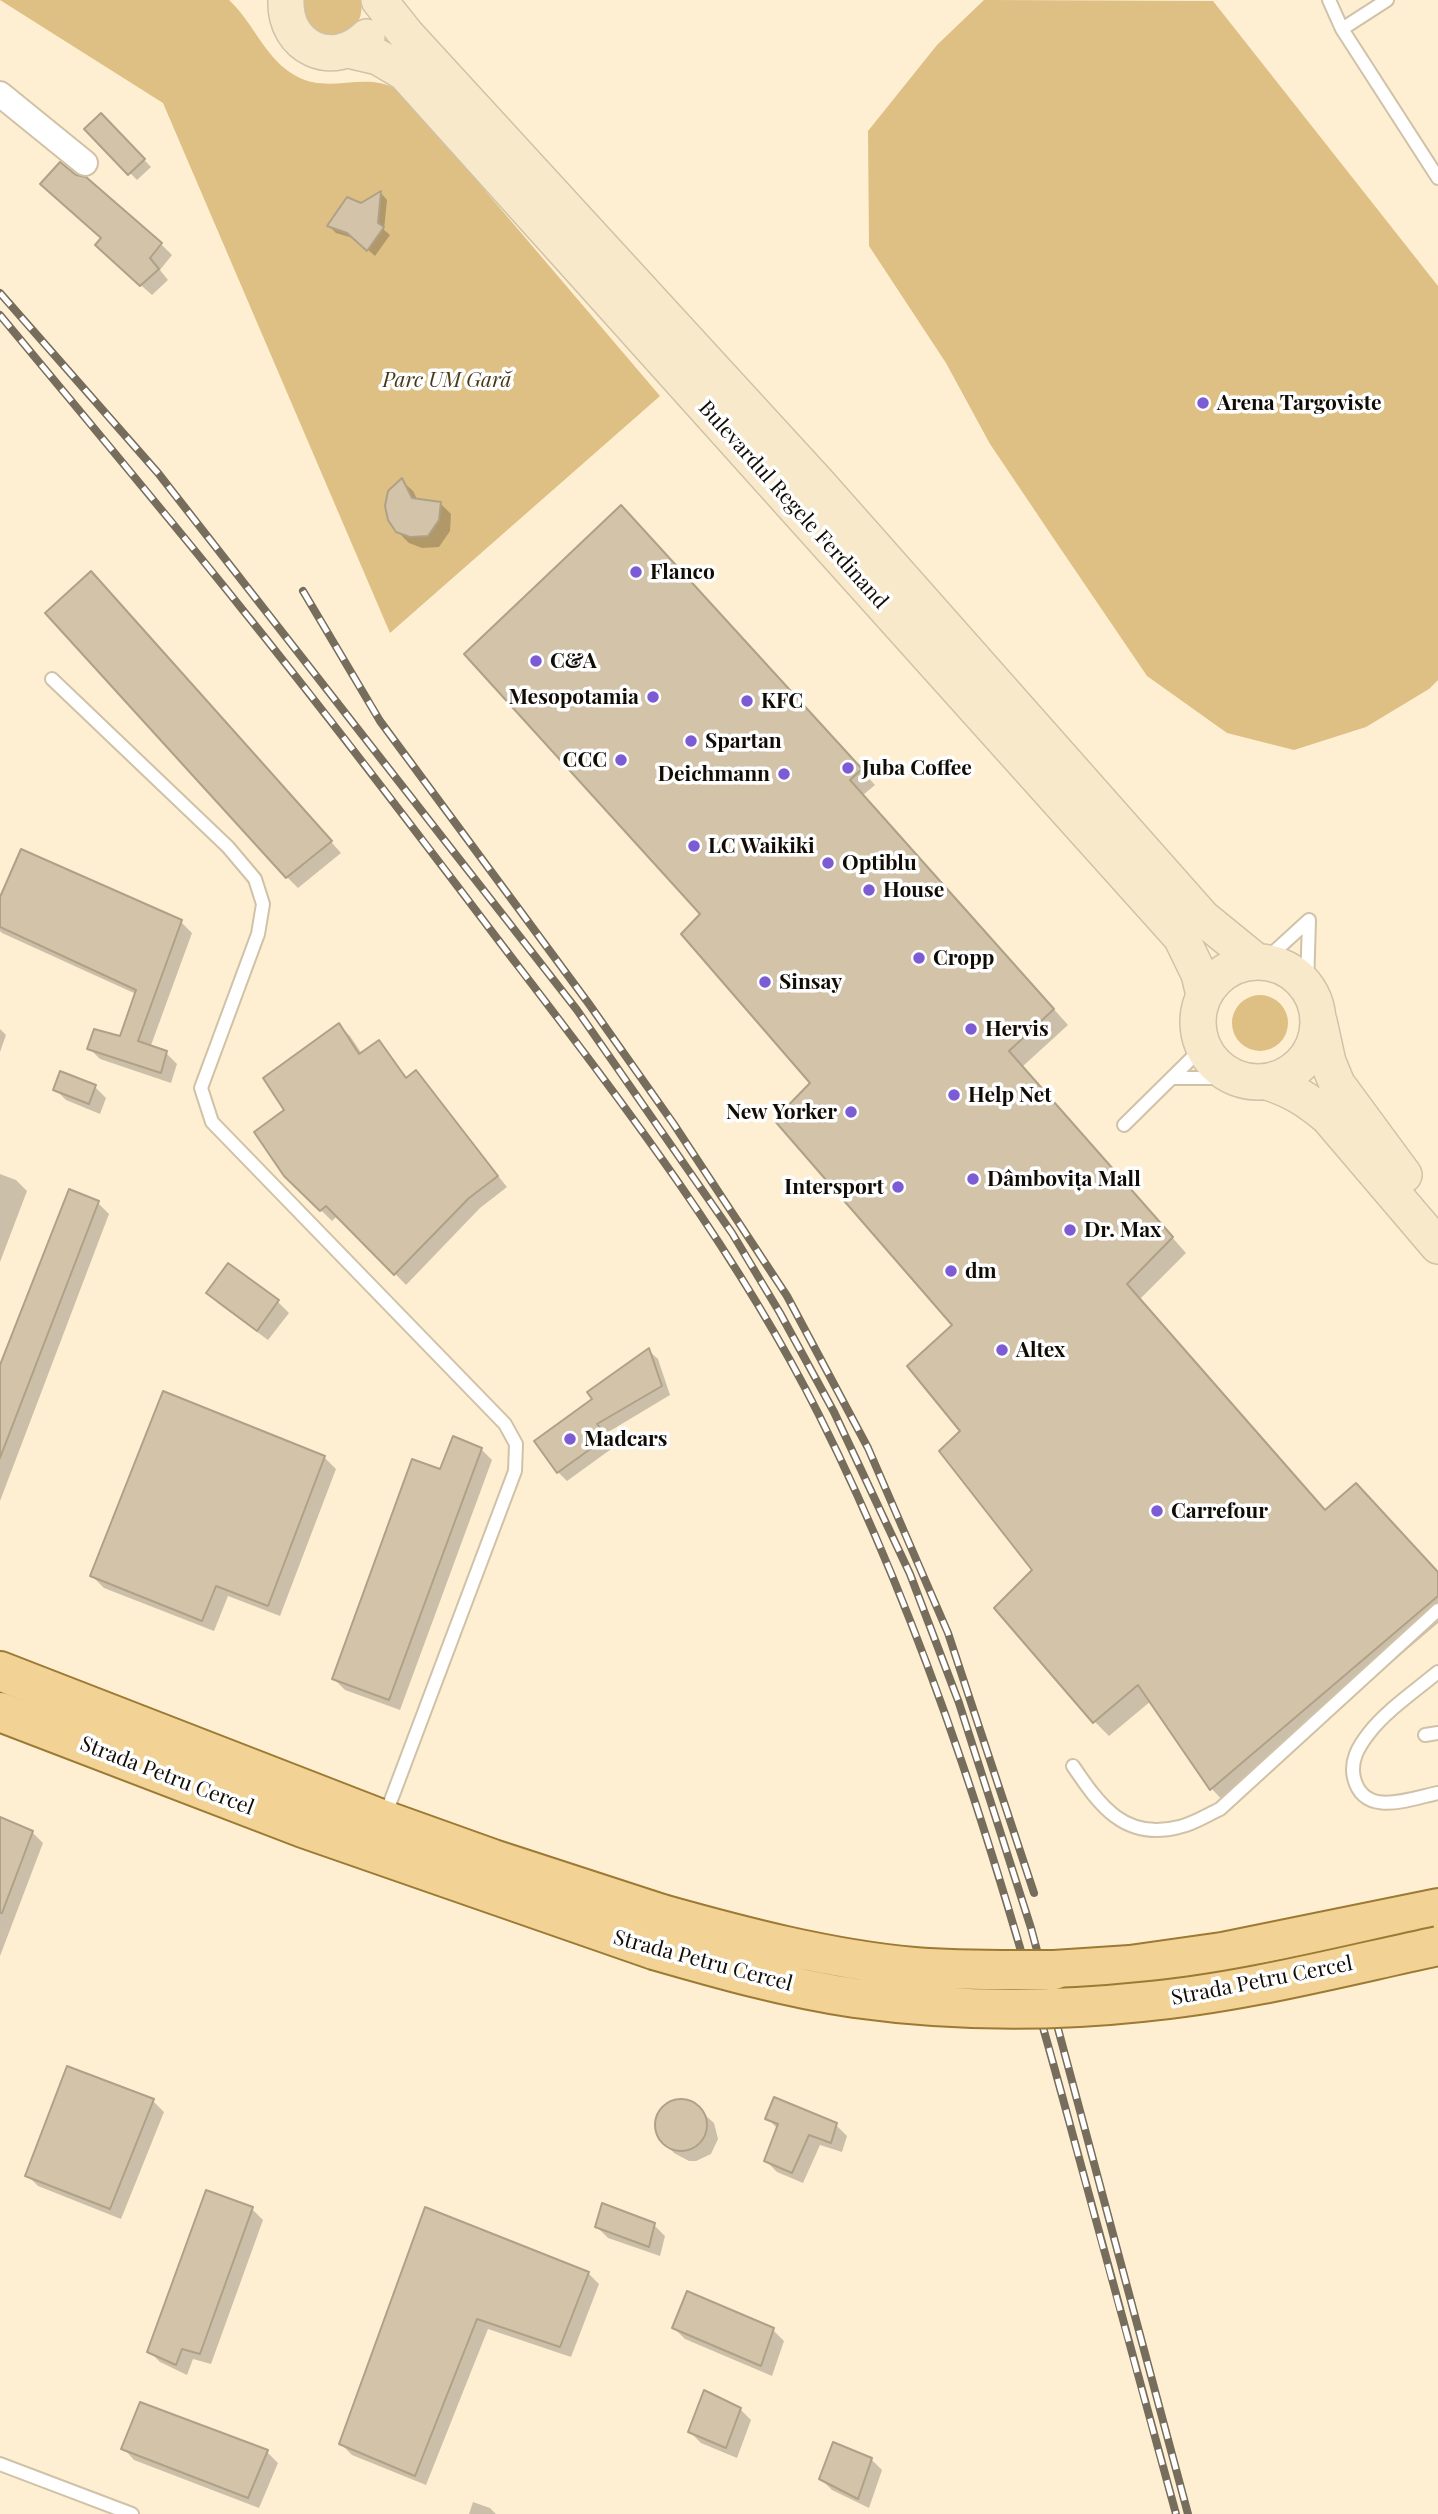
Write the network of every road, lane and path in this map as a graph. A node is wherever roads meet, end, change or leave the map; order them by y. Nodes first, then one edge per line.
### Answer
1 (378, 0) edge
2 (1329, 0) edge
3 (1387, 0) edge
4 (284, 3) edge
5 (1342, 29) junction
6 (348, 50) junction
7 (0, 94) edge
8 (85, 163) dead end
9 (1438, 178) edge
10 (52, 679) dead end
11 (1260, 962) junction
12 (1204, 995) junction
13 (1313, 1002) junction
14 (1203, 1047) junction
15 (1173, 1078) junction
16 (1251, 1080) junction
17 (1124, 1125) dead end
18 (1438, 1220) edge
19 (1438, 1246) edge
20 (1438, 1610) edge
21 (0, 1671) edge
22 (1438, 1672) edge
23 (0, 1713) edge
24 (1073, 1766) dead end
25 (1438, 1793) edge
26 (384, 1820) junction
27 (1435, 1908) edge
28 (1438, 1946) edge
29 (0, 2464) edge
30 (132, 2514) edge

1 - 6 main road
1 - 11 main road, Bulevardul Regele Ferdinand
2 - 5 lane
3 - 5 lane
4 - 6 main road, Bulevardul Regele Ferdinand
5 - 9 lane
6 - 12 main road, Bulevardul Regele Ferdinand
7 - 8 street
10 - 26 lane
11 - 12 main road
11 - 13 main road
11 - 13 lane
12 - 14 main road, Bulevardul Regele Ferdinand
13 - 16 main road
13 - 18 main road
14 - 15 lane
14 - 16 main road
15 - 16 lane
15 - 17 lane
16 - 19 main road
20 - 24 lane
21 - 26 main road, Strada Petru Cercel
22 - 25 lane
23 - 28 main road, Strada Petru Cercel, bridge
26 - 27 main road, Strada Petru Cercel, bridge
29 - 30 lane

